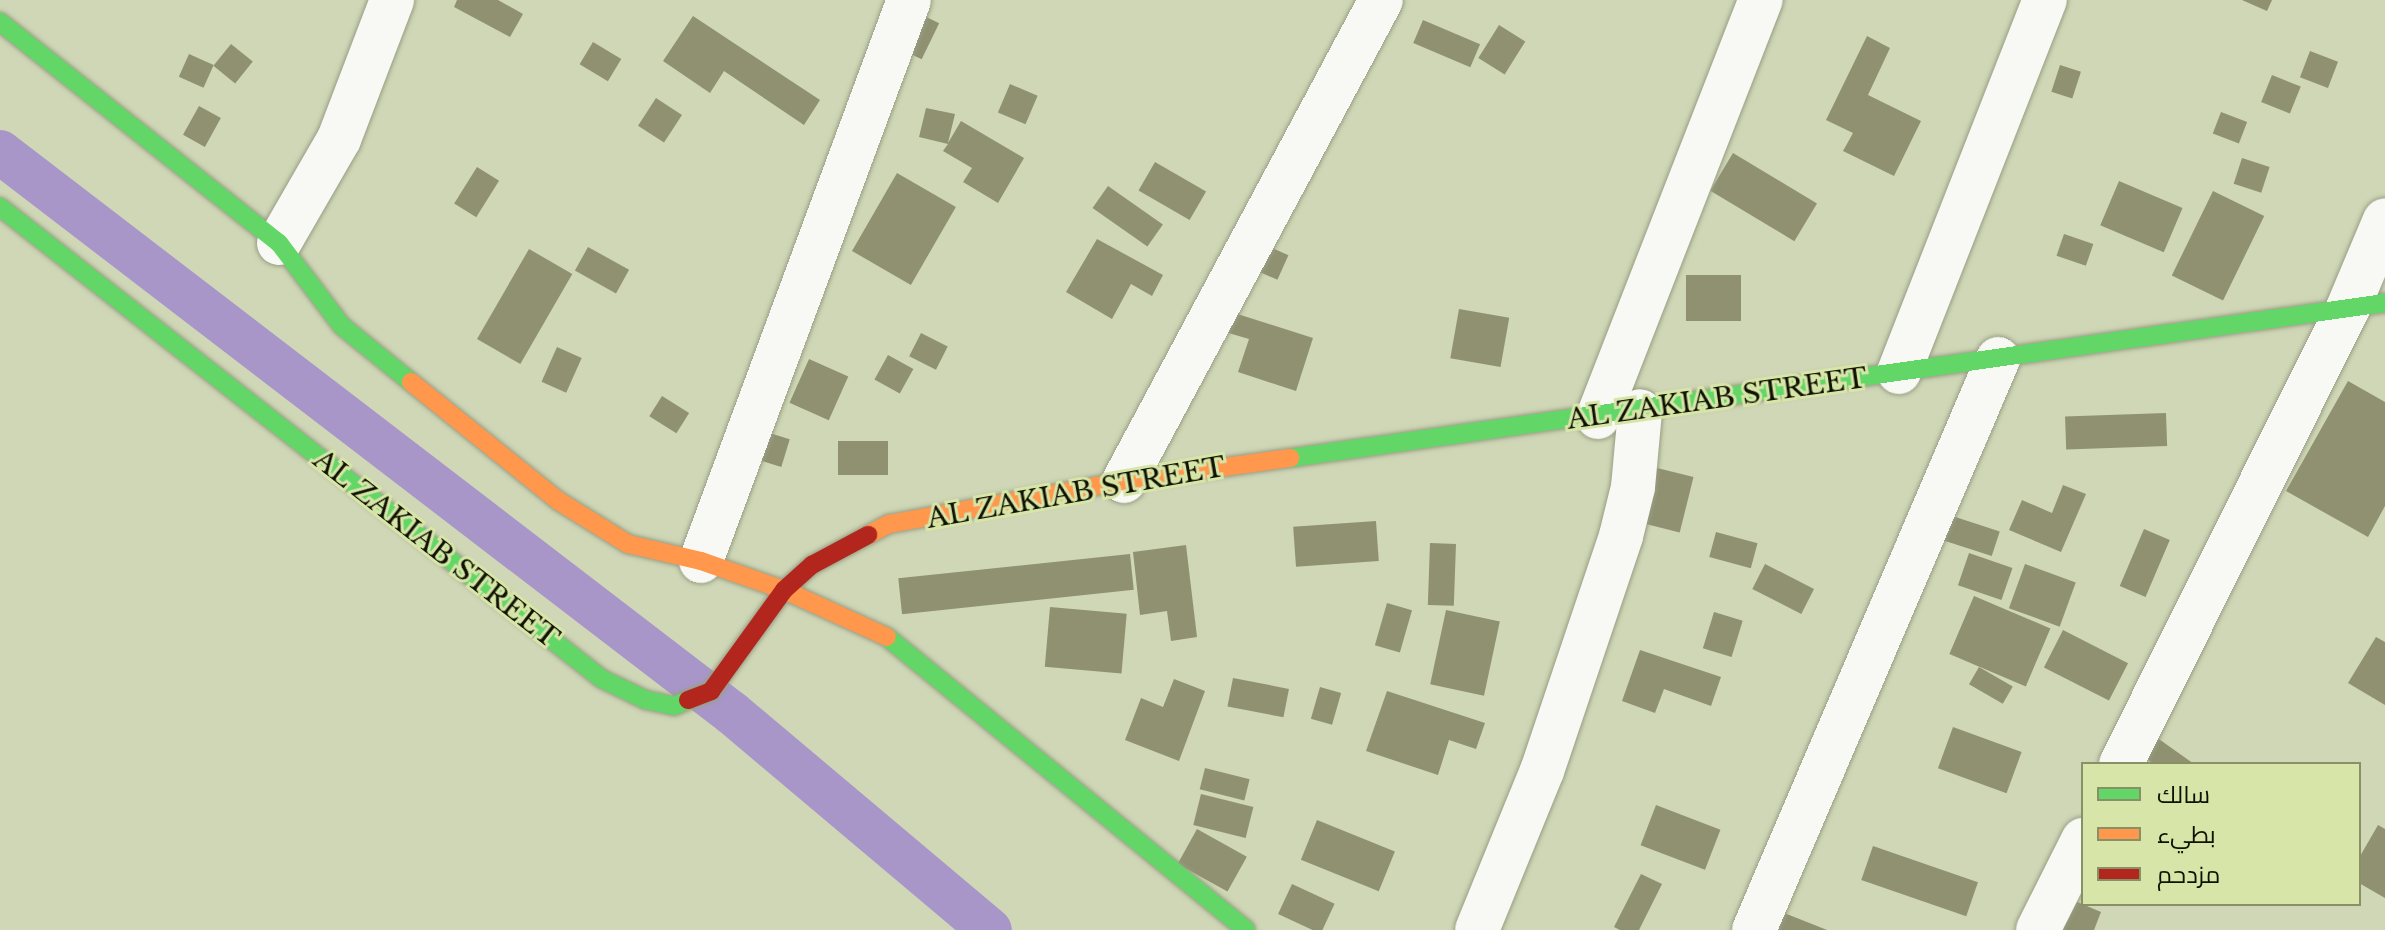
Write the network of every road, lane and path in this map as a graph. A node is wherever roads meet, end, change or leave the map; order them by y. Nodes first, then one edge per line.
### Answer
1 (392, 0) edge
2 (909, 0) edge
3 (1381, 0) edge
4 (1761, 0) edge
5 (2045, 0) edge
6 (0, 22) edge
7 (0, 207) edge
8 (2385, 220) edge
9 (279, 243) junction
10 (2366, 306) edge
11 (1998, 359) junction
12 (1899, 372) junction
13 (1640, 411) junction
14 (1598, 417) junction
15 (1124, 481) junction
16 (701, 561) junction
17 (784, 590) junction
18 (2122, 762) edge
19 (2081, 844) edge
20 (1246, 930) edge
21 (1477, 930) edge
22 (1754, 930) edge
23 (2038, 930) edge

1 - 9 street
2 - 16 street
3 - 15 street
4 - 14 street
5 - 12 street
6 - 9 street
7 - 17 street, AL ZAKIAB STREET
8 - 10 street
9 - 16 street
10 - 11 street, AL ZAKIAB STREET
10 - 18 street
11 - 12 street, AL ZAKIAB STREET
11 - 22 street
12 - 13 street, AL ZAKIAB STREET
13 - 14 street, AL ZAKIAB STREET
13 - 21 street
14 - 15 street, AL ZAKIAB STREET
15 - 17 street, AL ZAKIAB STREET
16 - 17 street
17 - 20 street
19 - 23 street

